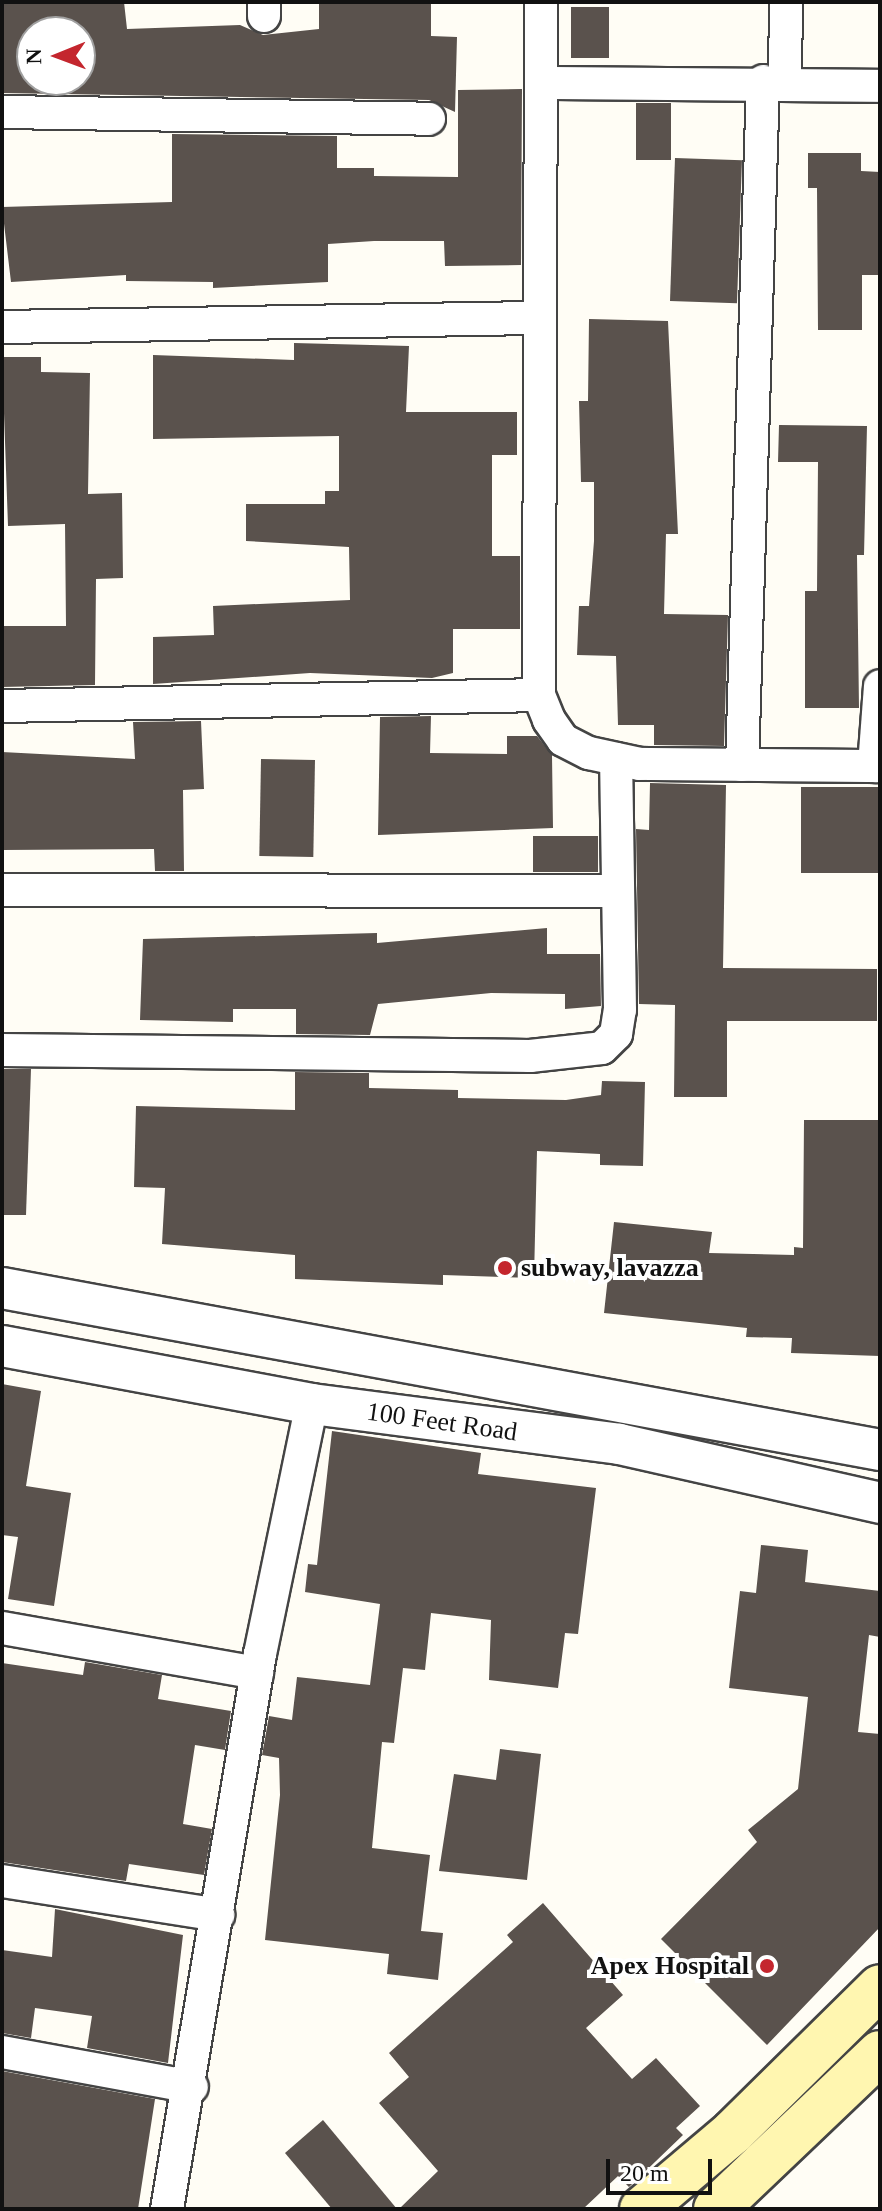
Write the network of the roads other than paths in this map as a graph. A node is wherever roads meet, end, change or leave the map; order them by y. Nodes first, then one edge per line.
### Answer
1 (541, 2) edge
2 (786, 2) edge
3 (774, 81) junction
4 (542, 83) junction
5 (880, 86) edge
6 (2, 112) edge
7 (429, 119) dead end
8 (535, 318) junction
9 (2, 327) edge
10 (880, 686) edge
11 (539, 695) junction
12 (2, 706) edge
13 (616, 759) junction
14 (742, 765) junction
15 (877, 766) edge
16 (2, 890) edge
17 (618, 891) junction
18 (2, 1050) edge
19 (2, 1288) edge
20 (2, 1346) edge
21 (312, 1404) junction
22 (880, 1450) edge
23 (880, 1503) edge
24 (2, 1628) edge
25 (257, 1673) junction
26 (2, 1881) edge
27 (218, 1915) junction
28 (880, 1987) edge
29 (2, 2052) edge
30 (880, 2053) edge
31 (192, 2087) junction
32 (167, 2209) edge
33 (642, 2209) edge
34 (716, 2209) edge

1 - 4 street
2 - 3 street
3 - 4 street
3 - 5 street
3 - 14 street
4 - 8 street
6 - 7 street
8 - 9 street
8 - 11 street
10 - 15 street
11 - 12 street
11 - 13 street
13 - 14 street
13 - 17 street
14 - 15 street
16 - 17 street
17 - 18 street
19 - 22 street, 100 Feet Road
20 - 21 street, 100 Feet Road
21 - 23 street, 100 Feet Road
21 - 25 street
24 - 25 street
25 - 27 street
26 - 27 street
27 - 31 street
28 - 33 main road
29 - 31 street
30 - 34 main road
31 - 32 street

